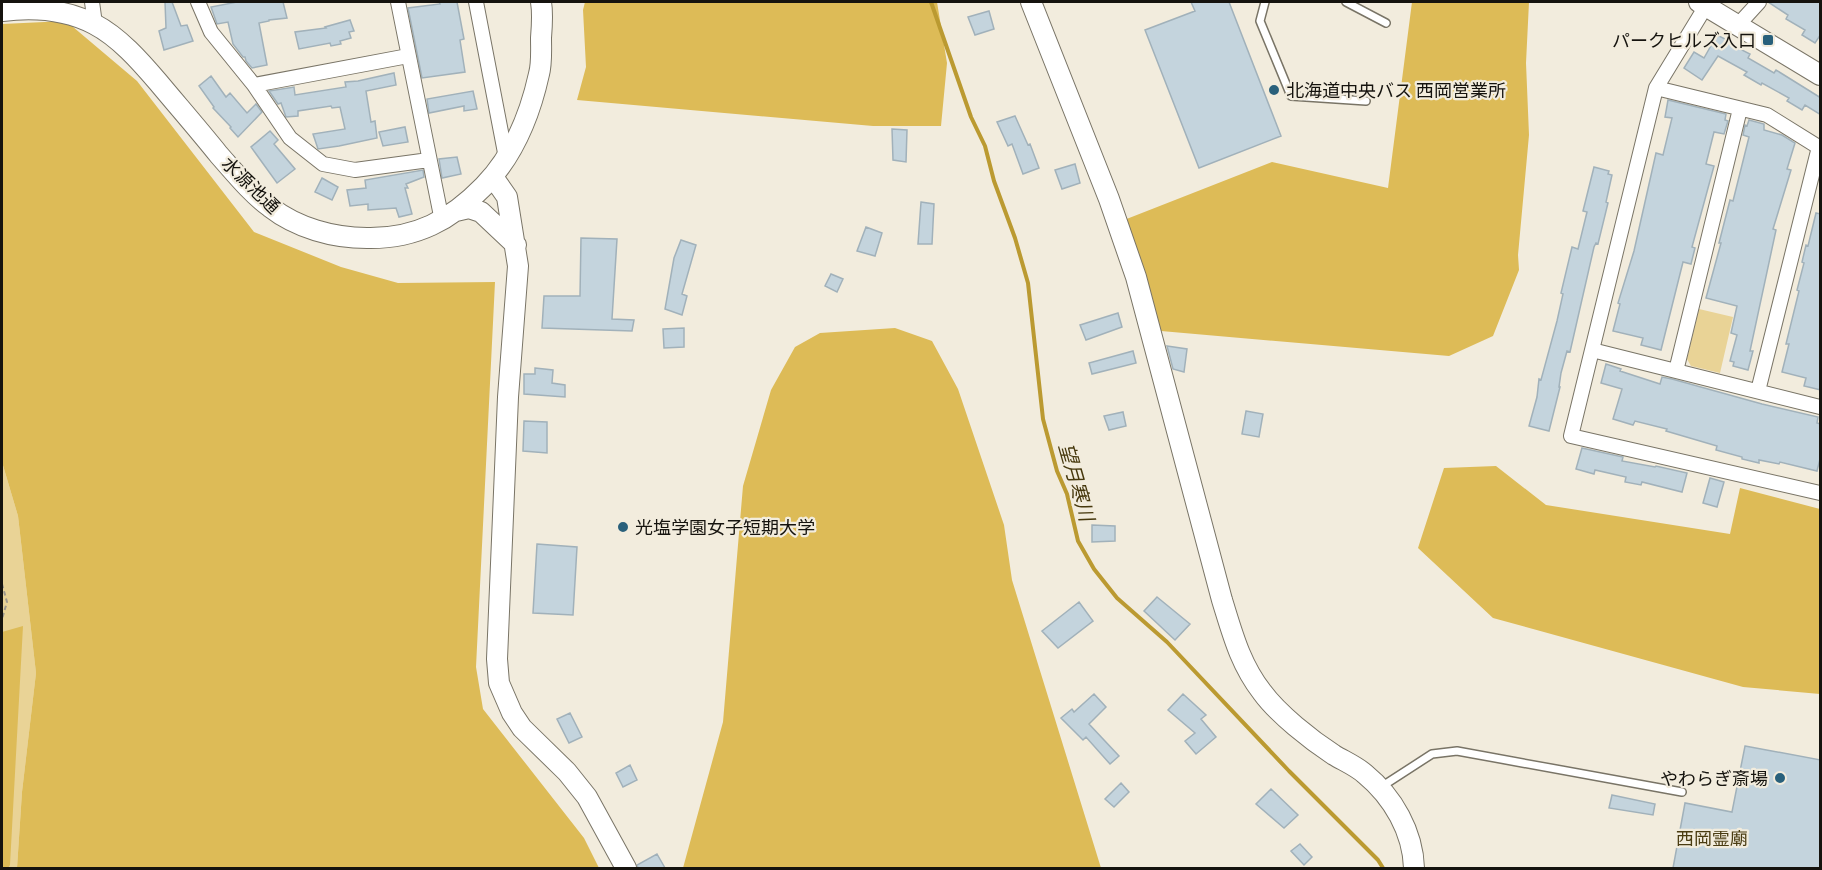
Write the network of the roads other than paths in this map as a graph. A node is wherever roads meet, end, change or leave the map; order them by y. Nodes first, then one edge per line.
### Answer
1 (92, 2) edge
2 (198, 2) edge
3 (398, 2) edge
4 (476, 2) edge
5 (541, 2) edge
6 (1031, 2) edge
7 (1265, 2) edge
8 (1346, 2) edge
9 (1759, 2) edge
10 (1702, 4) edge
11 (2, 10) edge
12 (1386, 23) dead end
13 (95, 24) junction
14 (1738, 25) junction
15 (408, 56) junction
16 (1821, 75) edge
17 (254, 85) junction
18 (1656, 88) junction
19 (1366, 101) dead end
20 (1740, 109) junction
21 (1820, 148) edge
22 (506, 159) junction
23 (429, 160) junction
24 (493, 177) junction
25 (449, 216) junction
26 (516, 245) junction
27 (1592, 350) junction
28 (1676, 371) junction
29 (1758, 391) junction
30 (1821, 407) edge
31 (1821, 493) edge
32 (1379, 788) junction
33 (1682, 792) dead end
34 (1414, 862) edge
35 (626, 868) edge

1 - 13 street
2 - 17 street
3 - 15 street
4 - 22 street
5 - 22 street, 水源池通
6 - 32 street
7 - 19 lane
8 - 12 lane
9 - 14 street
10 - 14 street
10 - 18 street
11 - 13 street, 水源池通
13 - 25 street, 水源池通
14 - 16 street
15 - 17 street
15 - 23 street
17 - 23 street
18 - 20 street
18 - 27 street
20 - 21 street
20 - 28 street
21 - 29 street
22 - 24 street, 水源池通
23 - 25 street
24 - 25 street, 水源池通
24 - 26 street
25 - 26 street
26 - 35 street
27 - 28 street
27 - 31 street
28 - 29 street
29 - 30 street
32 - 33 lane
32 - 34 street

